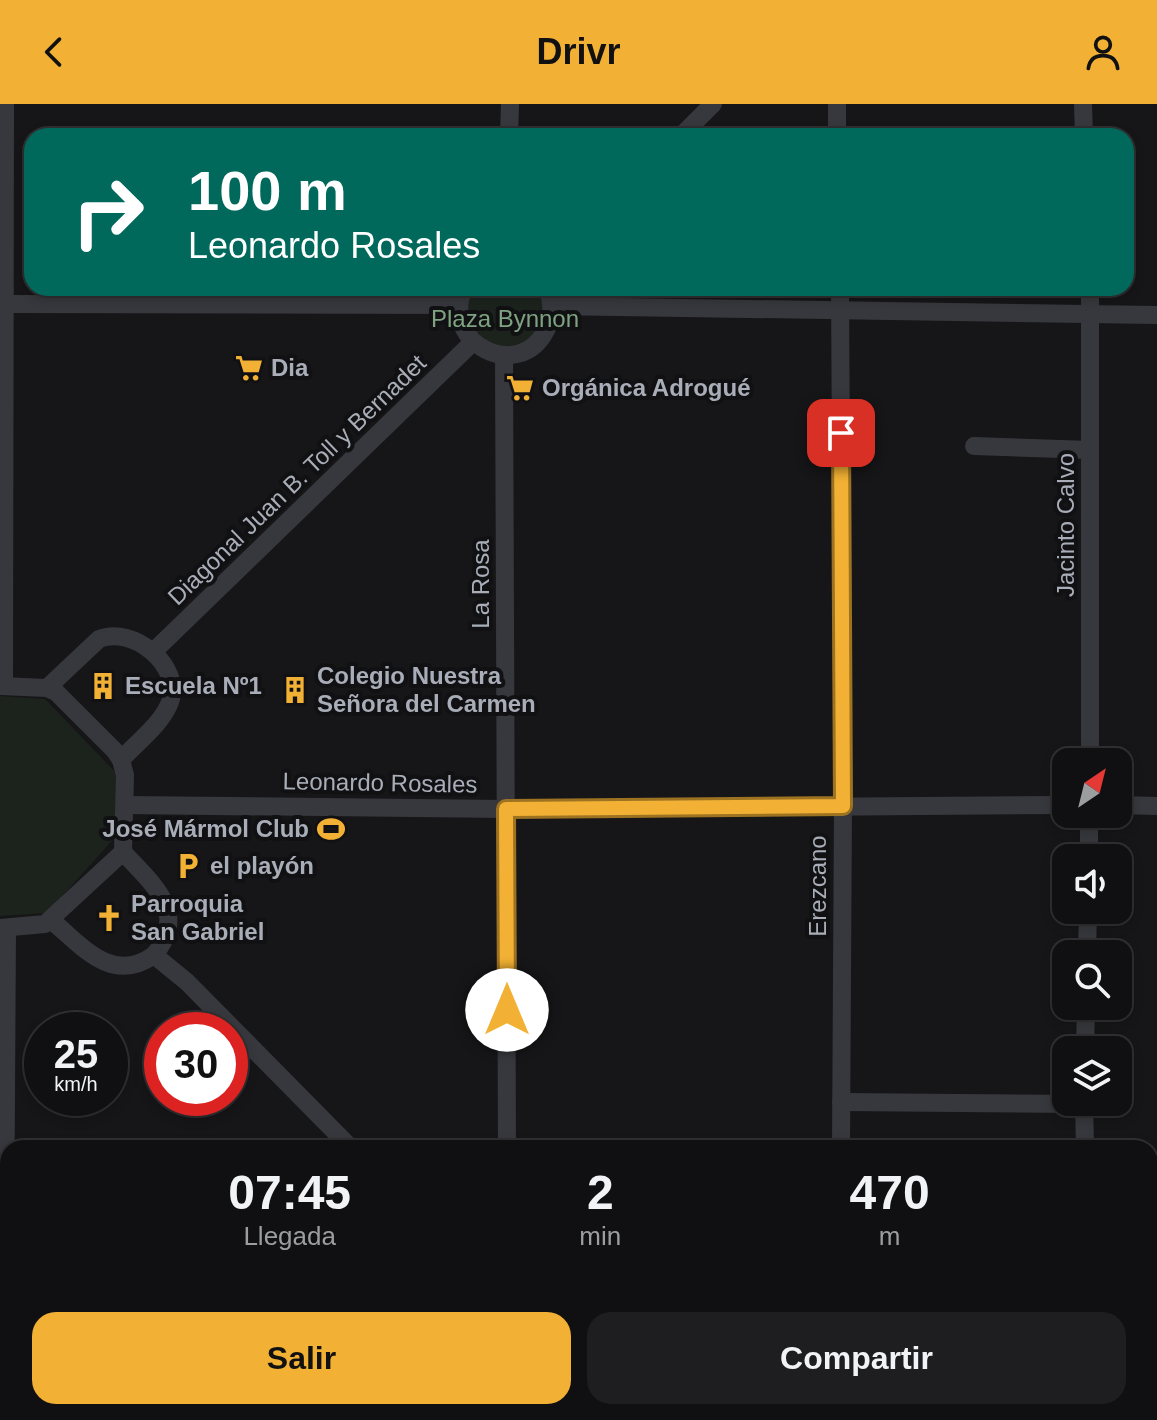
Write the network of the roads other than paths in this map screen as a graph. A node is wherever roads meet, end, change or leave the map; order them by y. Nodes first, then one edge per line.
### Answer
1 (5, 104) edge
2 (510, 104) edge
3 (713, 104) edge
4 (837, 104) edge
5 (1083, 104) edge
6 (509, 128) edge
7 (689, 128) edge
8 (837, 128) edge
9 (1084, 128) edge
10 (840, 296) edge
11 (1090, 296) edge
12 (461, 297) edge
13 (550, 297) edge
14 (3, 304) edge
15 (840, 311) junction
16 (1091, 314) junction
17 (1157, 315) edge
18 (473, 342) junction
19 (504, 355) junction
20 (974, 446) dead end
21 (1090, 450) junction
22 (153, 652) junction
23 (2, 686) edge
24 (47, 688) junction
25 (1090, 748) edge
26 (121, 760) junction
27 (125, 805) junction
28 (1052, 805) edge
29 (1132, 805) edge
30 (843, 806) junction
31 (1157, 806) edge
32 (506, 809) junction
33 (123, 852) junction
34 (51, 920) junction
35 (4, 928) edge
36 (154, 955) junction
37 (841, 1102) junction
38 (1052, 1103) edge
39 (1084, 1116) edge
40 (4, 1140) edge
41 (343, 1140) edge
42 (507, 1140) edge
43 (841, 1140) edge
44 (1085, 1140) edge

1 - 14 street
2 - 6 street
3 - 7 street
4 - 8 street
5 - 9 street
10 - 15 street, Erezcano
11 - 16 street, Jacinto Calvo
12 - 14 street
12 - 18 street
13 - 15 street
13 - 19 street
14 - 23 street
15 - 16 street
15 - 30 street, Erezcano
16 - 17 street
16 - 21 street, Jacinto Calvo
18 - 19 street
18 - 22 street, Diagonal Juan B. Toll y Bernadet
19 - 32 street, La Rosa
20 - 21 street
21 - 25 street, Jacinto Calvo
22 - 24 street
22 - 26 street
23 - 24 street
24 - 26 street
26 - 27 street
27 - 32 street, Leonardo Rosales
27 - 33 street
28 - 30 street, Leonardo Rosales
29 - 31 street
30 - 32 street, Leonardo Rosales
30 - 37 street, Erezcano
32 - 42 street, La Rosa
33 - 34 street
33 - 36 street
34 - 35 street
34 - 36 street
35 - 40 street
36 - 41 street
37 - 38 street
37 - 43 street, Erezcano
39 - 44 street

